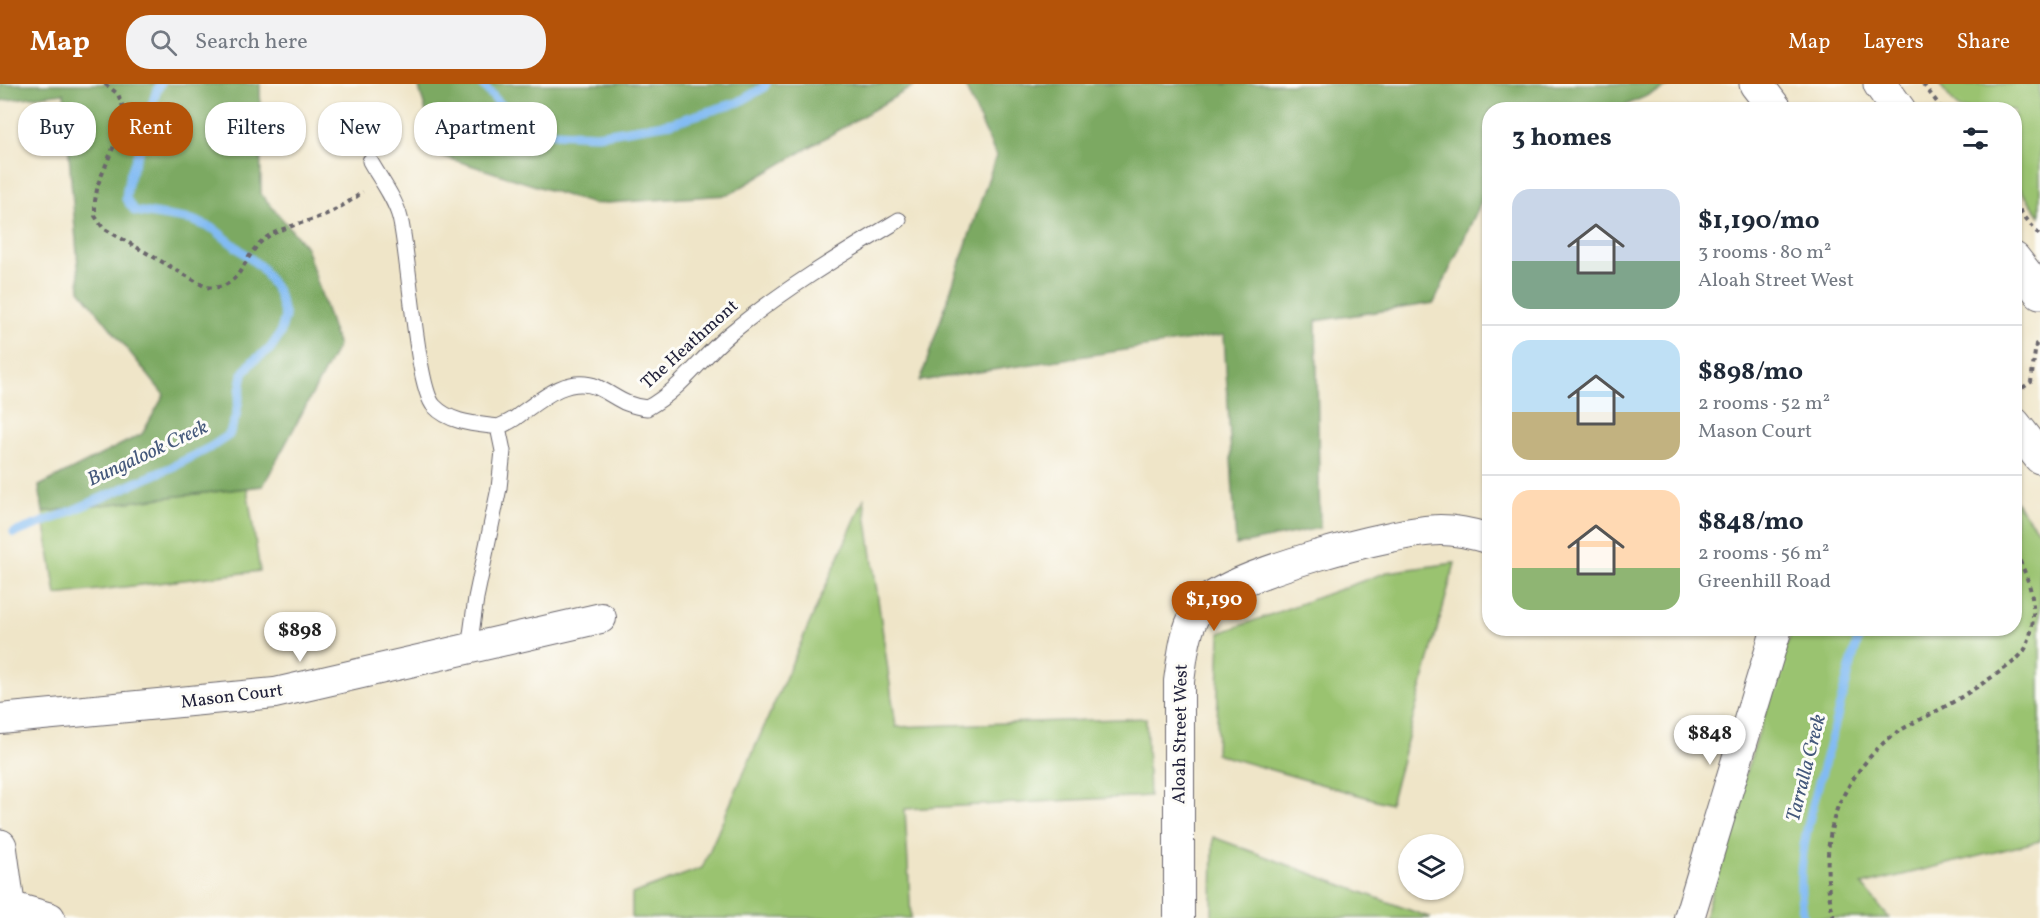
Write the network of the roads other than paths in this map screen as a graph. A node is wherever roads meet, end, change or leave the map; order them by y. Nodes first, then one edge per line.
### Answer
1 (1756, 84) edge
2 (1880, 84) edge
3 (1770, 102) edge
4 (1893, 102) edge
5 (370, 161) dead end
6 (899, 220) dead end
7 (2022, 270) edge
8 (2040, 292) edge
9 (498, 427) junction
10 (2022, 434) edge
11 (2040, 457) edge
12 (1482, 537) edge
13 (602, 618) dead end
14 (1769, 636) edge
15 (469, 649) junction
16 (0, 719) edge
17 (0, 846) edge
18 (9, 912) edge
19 (50, 918) edge
20 (1179, 918) edge
21 (1689, 918) edge

1 - 3 main road
2 - 4 main road
5 - 9 lane
6 - 9 lane, The Heathmont
7 - 8 main road
9 - 15 lane
10 - 11 main road
12 - 20 street, Aloah Street West
13 - 15 street, Mason Court
14 - 21 street
15 - 16 street, Mason Court
17 - 18 main road
18 - 19 street

